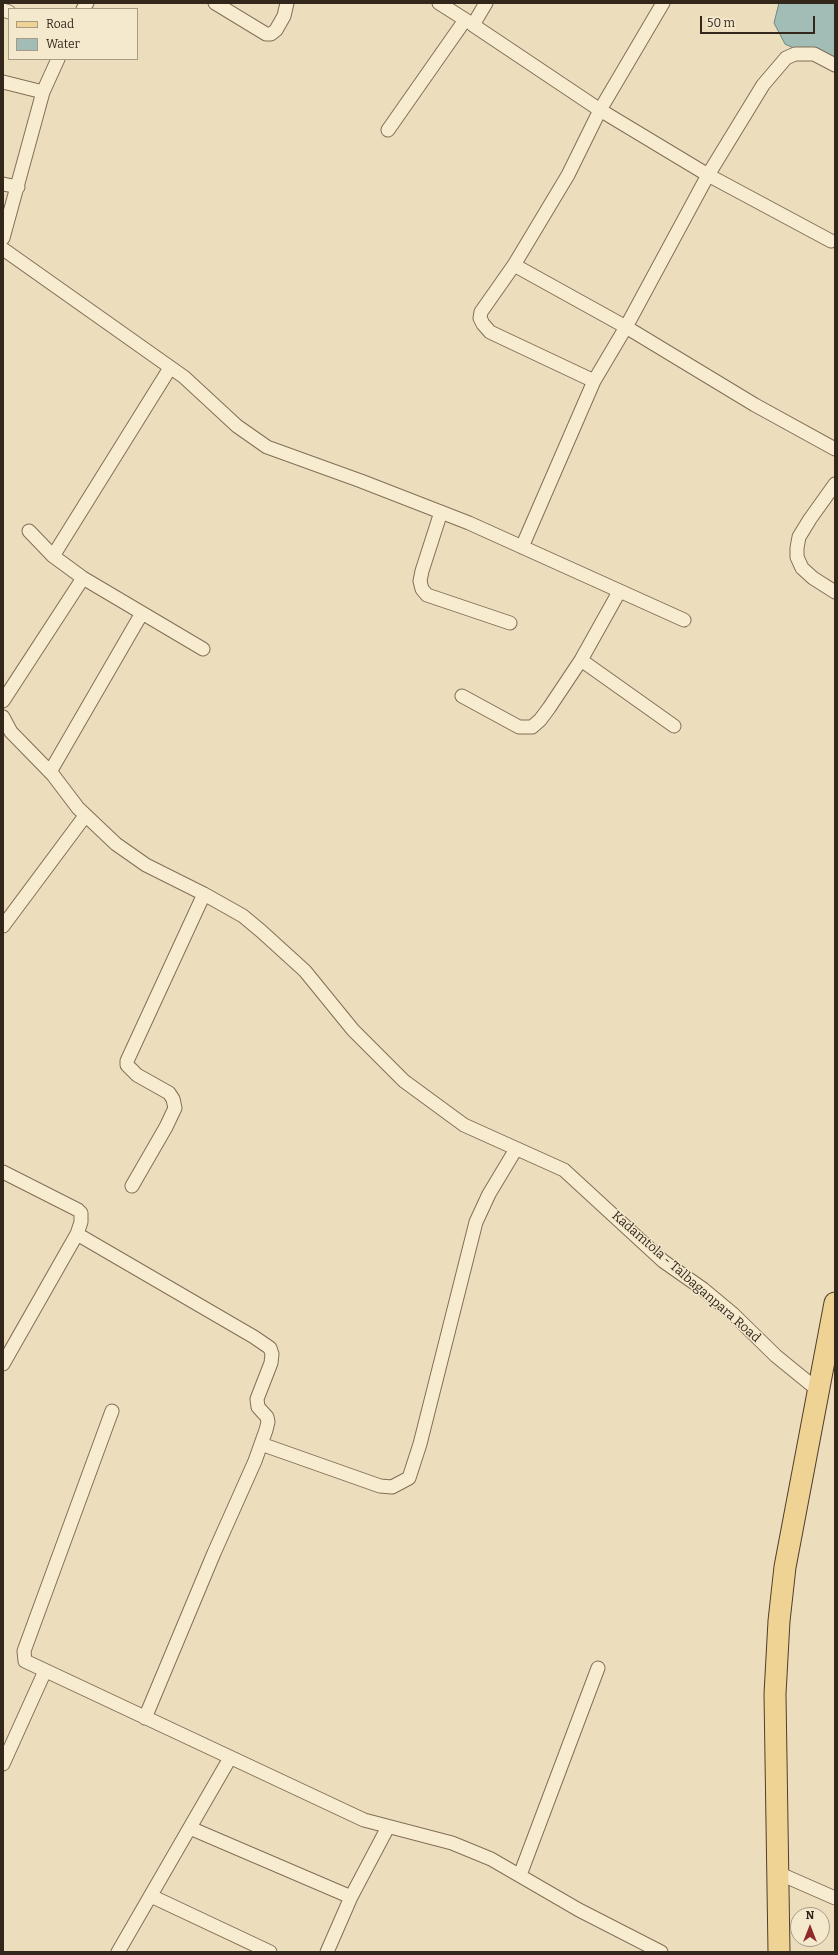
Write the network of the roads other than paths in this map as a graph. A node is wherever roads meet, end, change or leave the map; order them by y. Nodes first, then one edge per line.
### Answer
1 (214, 3) edge
2 (287, 3) edge
3 (439, 3) edge
4 (486, 3) edge
5 (663, 3) edge
6 (469, 23) junction
7 (58, 60) edge
8 (835, 65) edge
9 (3, 82) edge
10 (43, 92) junction
11 (600, 110) junction
12 (388, 130) dead end
13 (708, 175) junction
14 (3, 184) edge
15 (18, 187) junction
16 (3, 238) edge
17 (831, 241) dead end
18 (3, 249) edge
19 (514, 264) junction
20 (626, 327) junction
21 (170, 368) junction
22 (594, 381) junction
23 (835, 449) edge
24 (835, 484) edge
25 (441, 512) junction
26 (28, 531) dead end
27 (522, 547) junction
28 (53, 556) junction
29 (83, 578) junction
30 (619, 592) junction
31 (835, 592) edge
32 (142, 613) junction
33 (684, 620) dead end
34 (510, 623) dead end
35 (203, 649) dead end
36 (581, 660) junction
37 (462, 696) dead end
38 (3, 702) edge
39 (3, 717) edge
40 (674, 726) dead end
41 (50, 772) junction
42 (85, 816) junction
43 (204, 894) junction
44 (3, 926) edge
45 (516, 1149) junction
46 (3, 1172) edge
47 (132, 1186) dead end
48 (77, 1234) junction
49 (835, 1303) edge
50 (3, 1364) edge
51 (819, 1392) junction
52 (112, 1411) dead end
53 (261, 1444) junction
54 (598, 1668) dead end
55 (45, 1671) junction
56 (145, 1718) junction
57 (230, 1758) junction
58 (3, 1764) edge
59 (388, 1826) junction
60 (190, 1828) junction
61 (778, 1873) junction
62 (520, 1875) junction
63 (151, 1896) junction
64 (351, 1897) junction
65 (835, 1898) edge
66 (118, 1952) edge
67 (270, 1952) edge
68 (327, 1952) edge
69 (661, 1952) edge
70 (779, 1952) edge

1 - 2 street
3 - 6 street
4 - 6 street
5 - 11 street
6 - 11 street
6 - 12 street
7 - 10 street
8 - 13 street
9 - 10 street
10 - 15 street
11 - 13 street
11 - 19 street
13 - 17 street
13 - 20 street
14 - 15 street
15 - 16 street
18 - 21 street
19 - 20 street
19 - 22 street
20 - 22 street
20 - 23 street
21 - 25 street
21 - 28 street
22 - 27 street
24 - 31 street
25 - 27 street
25 - 34 street
26 - 28 street
27 - 30 street
28 - 29 street
29 - 32 street
29 - 38 street
30 - 33 street
30 - 36 street
32 - 35 street
32 - 41 street
36 - 37 street
36 - 40 street
39 - 41 street, Kadamtola - Talbaganpara Road
41 - 42 street, Kadamtola - Talbaganpara Road
42 - 43 street, Kadamtola - Talbaganpara Road
42 - 44 street
43 - 45 street, Kadamtola - Talbaganpara Road
43 - 47 street
45 - 51 street, Kadamtola - Talbaganpara Road
45 - 53 street
46 - 48 street
48 - 50 street
48 - 53 street
49 - 51 main road
51 - 61 main road
52 - 55 street
53 - 56 street
54 - 62 street
55 - 56 street
55 - 58 street
56 - 57 street
57 - 59 street
57 - 60 street
59 - 62 street
59 - 64 street
60 - 63 street
60 - 64 street
61 - 65 street
61 - 70 main road
62 - 69 street
63 - 66 street
63 - 67 street
64 - 68 street

